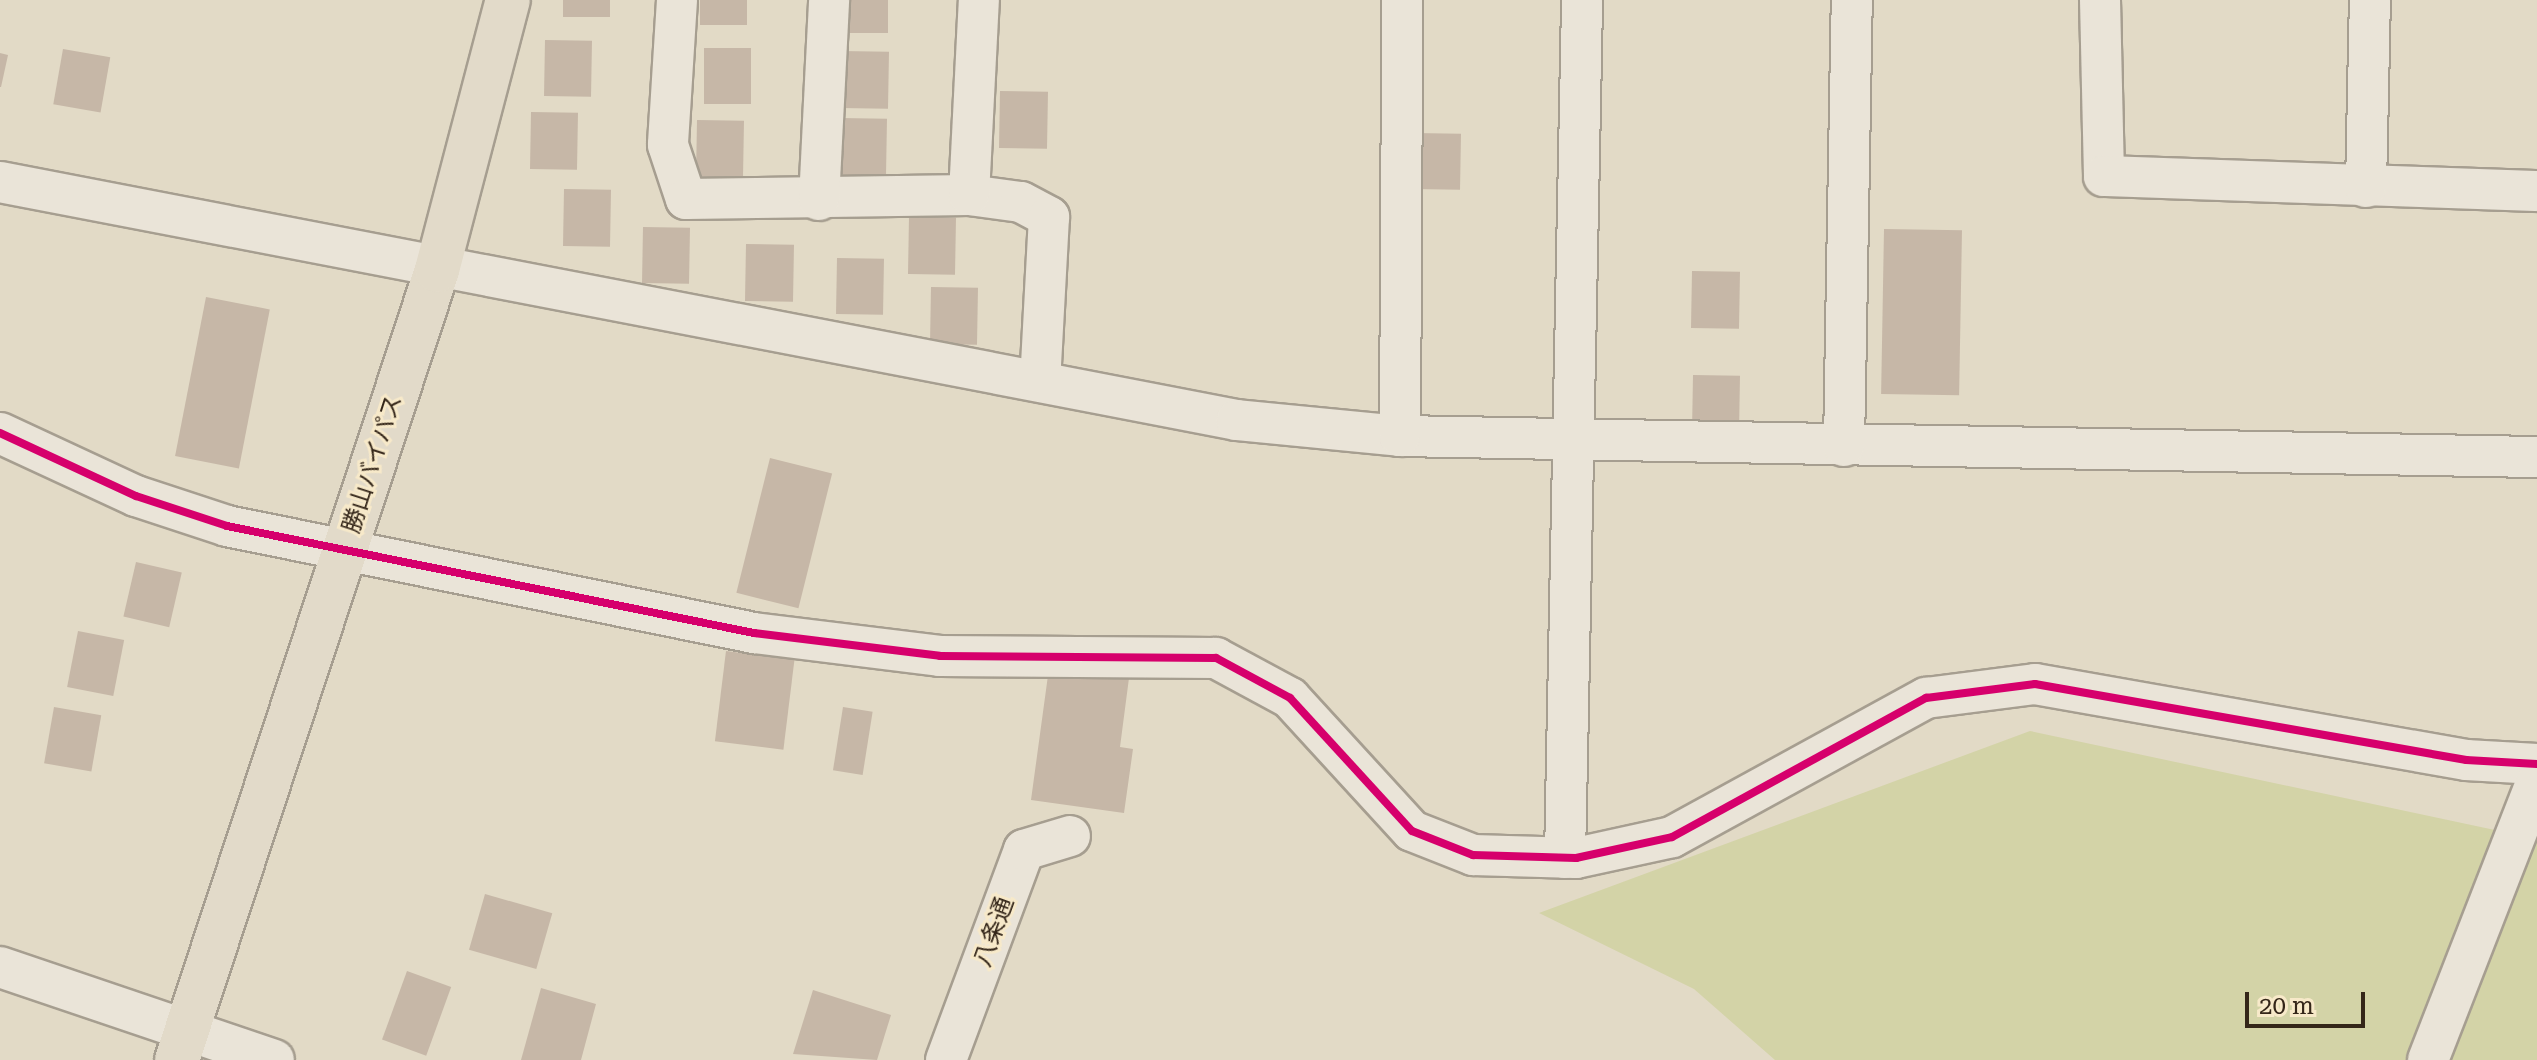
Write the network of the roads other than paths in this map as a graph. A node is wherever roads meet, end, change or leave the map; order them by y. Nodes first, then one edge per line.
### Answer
1 (508, 0) edge
2 (677, 0) edge
3 (829, 0) edge
4 (979, 0) edge
5 (1402, 0) edge
6 (1582, 0) edge
7 (1852, 0) edge
8 (2100, 0) edge
9 (2370, 0) edge
10 (0, 182) edge
11 (2366, 187) junction
12 (2537, 191) edge
13 (969, 195) junction
14 (819, 200) junction
15 (437, 270) junction
16 (1040, 381) junction
17 (0, 433) edge
18 (1400, 436) junction
19 (1573, 440) junction
20 (1844, 446) junction
21 (2537, 457) edge
22 (345, 547) junction
23 (2537, 764) edge
24 (2537, 781) edge
25 (1070, 836) dead end
26 (1565, 858) junction
27 (0, 967) edge
28 (182, 1045) edge
29 (274, 1060) edge
30 (946, 1060) edge
31 (2428, 1060) edge

1 - 15 main road, 勝山バイパス
2 - 14 street
3 - 14 street
4 - 13 street
5 - 18 street
6 - 19 street
7 - 20 street
8 - 11 street
9 - 11 street
10 - 15 street
11 - 12 street
13 - 14 street
13 - 16 street
15 - 16 street
15 - 22 main road, 勝山バイパス
16 - 18 street
17 - 22 street
18 - 19 street
19 - 20 street
19 - 26 street
20 - 21 street
22 - 26 street
22 - 28 main road, 勝山バイパス
23 - 26 street
24 - 31 street
25 - 30 street, 八条通
27 - 28 street
28 - 29 street

